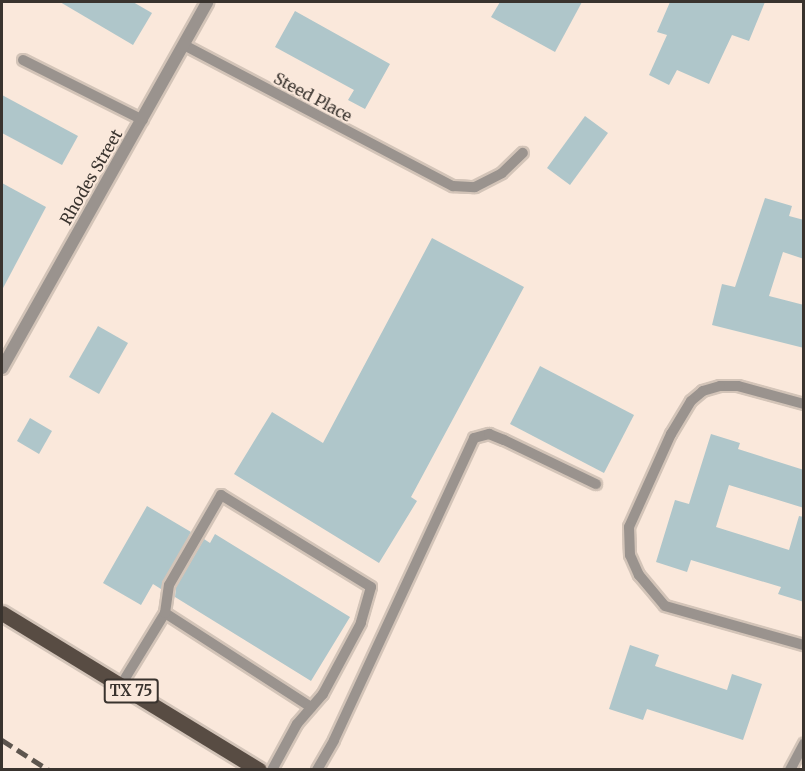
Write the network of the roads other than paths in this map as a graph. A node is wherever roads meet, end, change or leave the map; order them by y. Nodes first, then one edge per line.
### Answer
1 (207, 2) edge
2 (184, 45) junction
3 (23, 60) dead end
4 (143, 120) junction
5 (523, 153) dead end
6 (2, 368) edge
7 (804, 404) edge
8 (596, 484) dead end
9 (2, 613) edge
10 (165, 613) junction
11 (804, 645) edge
12 (121, 685) junction
13 (311, 707) junction
14 (804, 744) edge
15 (259, 770) edge
16 (272, 770) edge
17 (316, 770) edge
18 (790, 770) edge

1 - 2 street, Rhodes Street
2 - 4 street, Rhodes Street
2 - 5 lane, Steed Place
3 - 4 lane
4 - 6 street, Rhodes Street
7 - 11 lane
8 - 17 lane
9 - 12 main road, TX 75
10 - 12 lane
10 - 13 lane
10 - 13 lane
12 - 15 main road, TX 75
13 - 16 lane
14 - 18 lane

